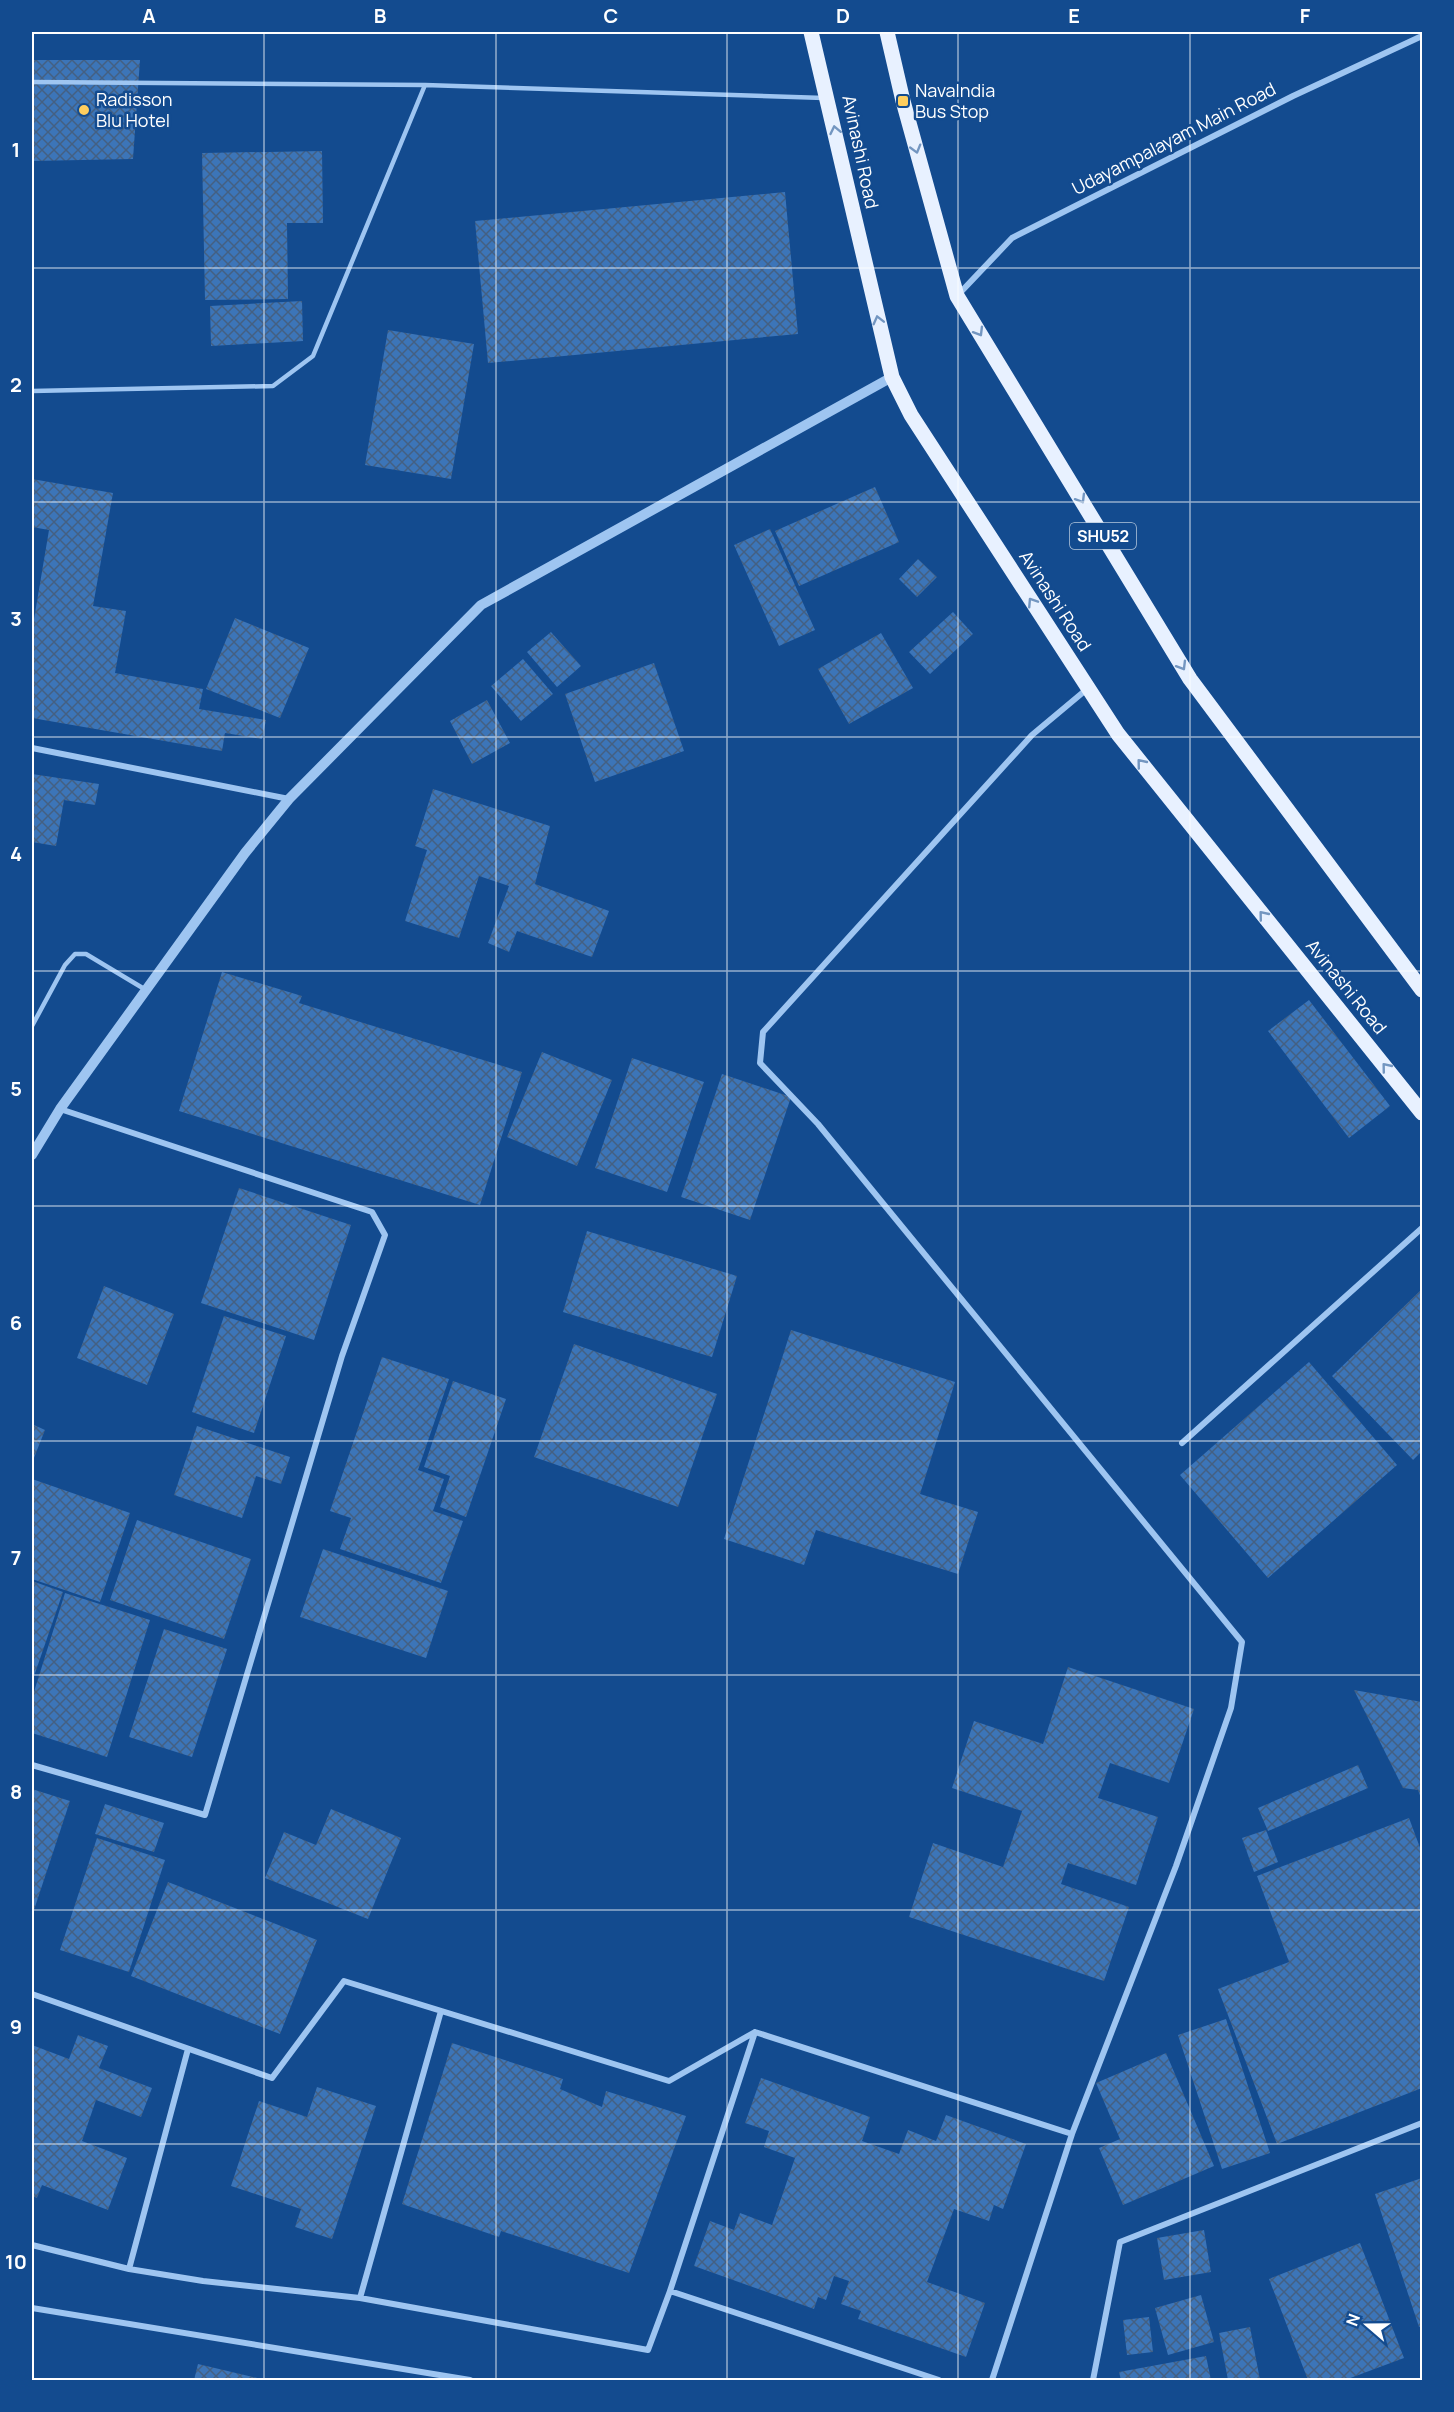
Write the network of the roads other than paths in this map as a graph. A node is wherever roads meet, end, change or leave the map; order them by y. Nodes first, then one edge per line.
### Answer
1 (811, 32) edge
2 (887, 32) edge
3 (1422, 36) edge
4 (32, 82) edge
5 (425, 85) junction
6 (828, 98) junction
7 (957, 296) junction
8 (892, 377) junction
9 (32, 391) edge
10 (1088, 688) junction
11 (32, 748) edge
12 (289, 798) junction
13 (146, 990) junction
14 (1422, 990) edge
15 (32, 1026) edge
16 (60, 1109) junction
17 (1422, 1113) edge
18 (32, 1155) edge
19 (1422, 1228) edge
20 (1182, 1443) dead end
21 (32, 1765) edge
22 (32, 1994) edge
23 (441, 2011) junction
24 (755, 2032) junction
25 (188, 2049) junction
26 (1422, 2123) edge
27 (1072, 2133) junction
28 (32, 2245) edge
29 (129, 2269) junction
30 (670, 2291) junction
31 (360, 2298) junction
32 (32, 2308) edge
33 (470, 2380) edge
34 (939, 2380) edge
35 (992, 2380) edge
36 (1093, 2380) edge

1 - 6 main road, Avinashi Road
2 -> 7 main road, SHU52
3 - 7 street, Udayampalayam Main Road
4 - 5 lane
5 - 6 lane
5 - 9 lane
8 -> 6 main road, Avinashi Road
7 -> 14 main road, SHU52
10 -> 8 main road, Avinashi Road
8 - 12 street
17 -> 10 main road, Avinashi Road
10 - 27 street
11 - 12 street
12 - 13 street
13 - 15 lane
13 - 16 street
16 - 18 street
16 - 21 street
19 - 20 street
22 - 25 street
23 - 24 street
23 - 25 street
23 - 31 street
24 - 27 street
24 - 30 street
25 - 29 street
26 - 36 street
27 - 35 street
28 - 29 street
29 - 31 street
30 - 31 street
30 - 34 street
32 - 33 street

